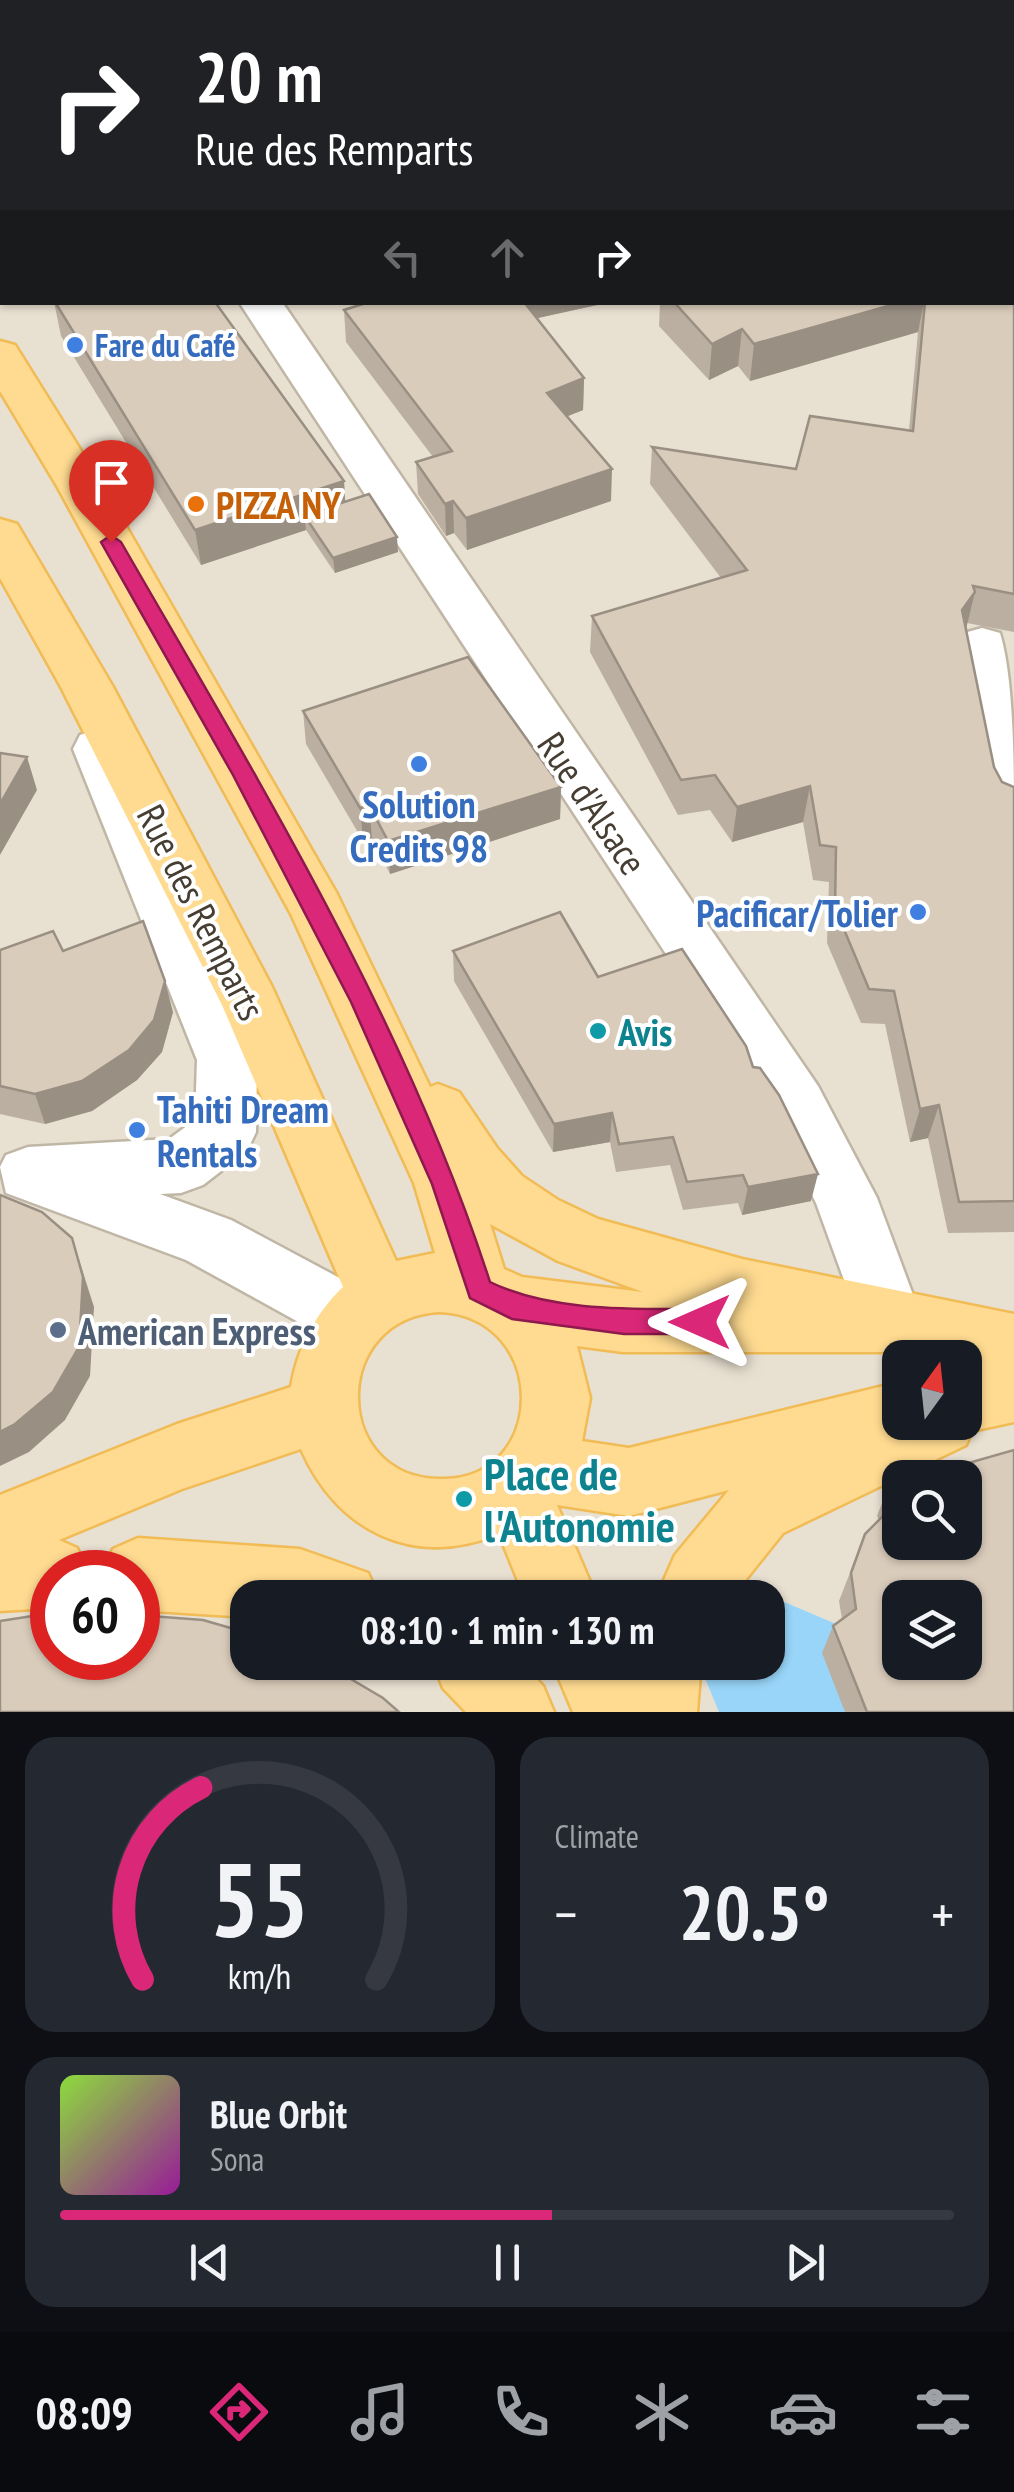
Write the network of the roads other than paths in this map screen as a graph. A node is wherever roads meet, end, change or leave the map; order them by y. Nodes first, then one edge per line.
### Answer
1 (262, 305) edge
2 (0, 354) edge
3 (0, 536) edge
4 (41, 608) junction
5 (982, 646) dead end
6 (1014, 802) edge
7 (362, 1001) junction
8 (14, 1170) edge
9 (495, 1298) junction
10 (367, 1310) junction
11 (890, 1322) junction
12 (993, 1387) edge
13 (320, 1410) junction
14 (882, 1419) edge
15 (904, 1440) edge
16 (524, 1477) junction
17 (0, 1530) edge
18 (30, 1574) edge
19 (0, 1575) edge
20 (160, 1575) edge
21 (230, 1580) edge
22 (555, 1580) edge
23 (700, 1580) edge
24 (487, 1680) edge
25 (596, 1680) edge
26 (663, 1680) edge
27 (517, 1712) edge
28 (611, 1712) edge
29 (660, 1712) edge

1 - 11 street, Rue d'Alsace
2 - 7 main road
3 - 4 main road, Rue des Remparts
4 - 8 street
4 - 10 main road, Rue des Remparts
5 - 6 street
7 - 9 main road
7 - 11 main road
8 - 10 street
9 - 10 main road
9 - 11 main road
9 - 16 main road
10 - 13 main road
11 - 12 main road
13 - 16 main road
13 - 17 main road
14 - 16 main road
15 - 23 main road
16 - 22 main road
18 - 19 main road
20 - 21 main road
24 - 27 main road
25 - 28 main road
26 - 29 main road

